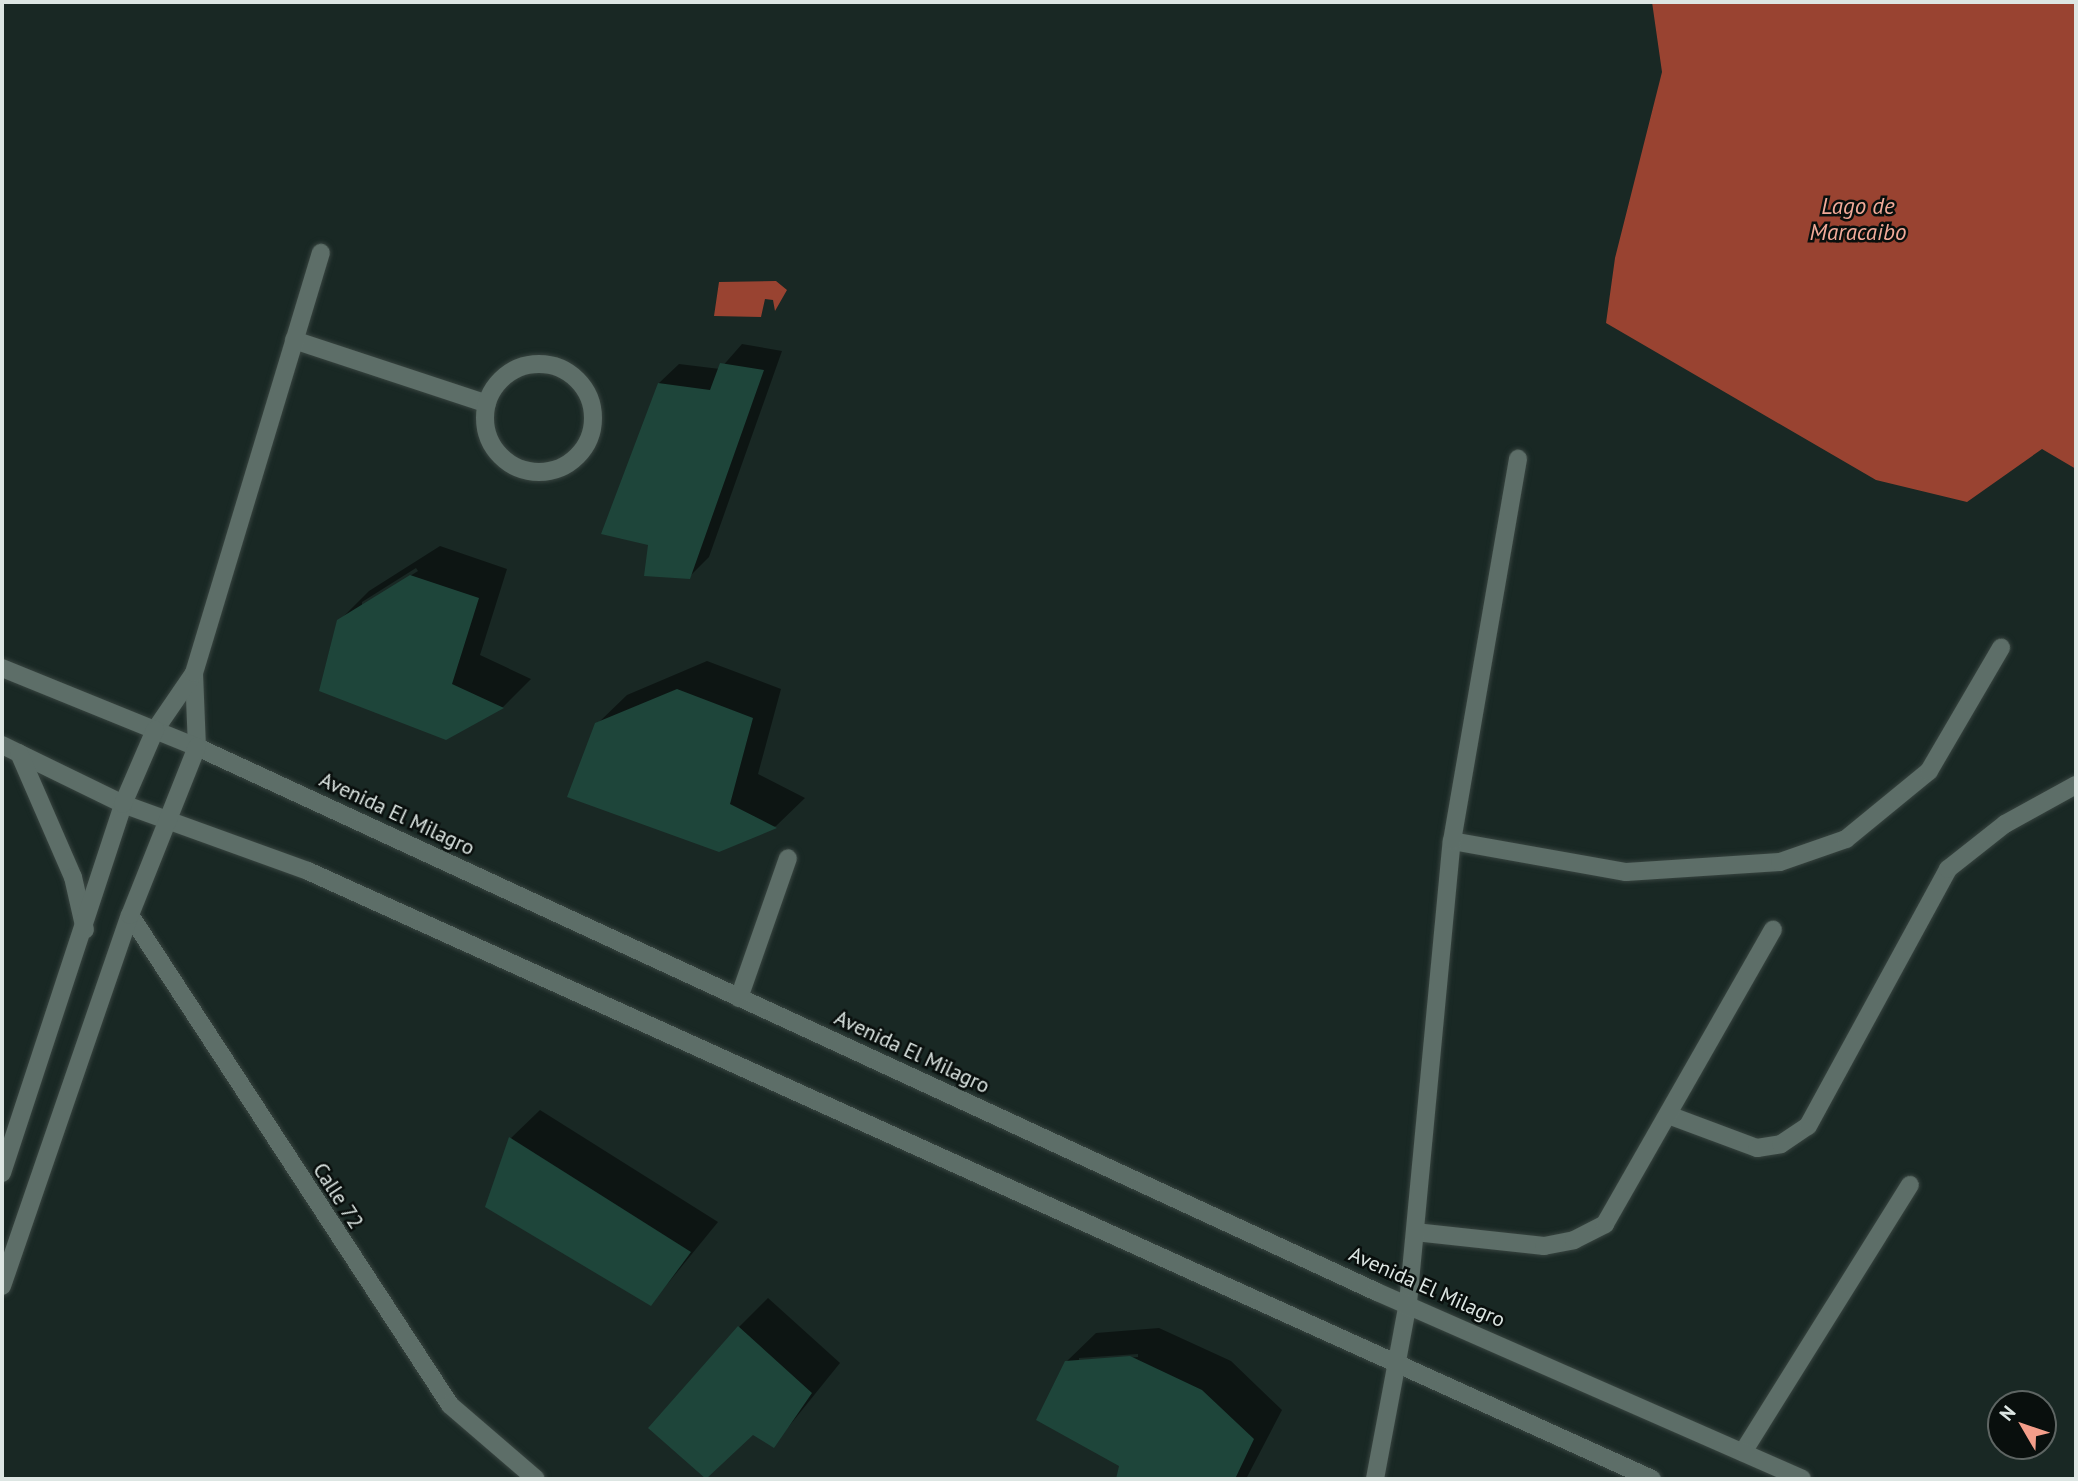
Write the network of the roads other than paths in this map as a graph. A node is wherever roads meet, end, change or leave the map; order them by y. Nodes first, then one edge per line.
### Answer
1 (321, 253) dead end
2 (294, 340) junction
3 (487, 404) junction
4 (1518, 459) dead end
5 (2001, 648) dead end
6 (2, 668) edge
7 (194, 673) junction
8 (155, 730) junction
9 (2, 745) edge
10 (197, 747) junction
11 (19, 753) junction
12 (2076, 785) edge
13 (123, 804) junction
14 (167, 817) junction
15 (1452, 841) junction
16 (788, 858) dead end
17 (130, 915) junction
18 (1773, 929) dead end
19 (85, 932) junction
20 (739, 998) junction
21 (1671, 1115) junction
22 (2, 1173) edge
23 (1910, 1185) dead end
24 (1415, 1232) junction
25 (2, 1286) edge
26 (1408, 1303) junction
27 (1394, 1360) junction
28 (1743, 1452) junction
29 (536, 1479) edge
30 (1374, 1479) edge
31 (1652, 1479) edge
32 (1802, 1479) edge

1 - 2 street
2 - 3 street
2 - 7 street
3 - 3 street
4 - 15 street
5 - 15 street
6 - 8 street, Avenida El Milagro
7 - 8 street
7 - 10 street
8 - 10 street, Avenida El Milagro
8 - 13 street
9 - 11 street
10 - 14 street
10 - 20 street, Avenida El Milagro
11 - 13 street
11 - 19 street
12 - 21 street
13 - 14 street
13 - 19 street
14 - 17 street
14 - 27 street
15 - 24 street
16 - 20 street
17 - 25 street
17 - 29 street, Calle 72
18 - 21 street
19 - 22 street
20 - 26 street, Avenida El Milagro
21 - 24 street
23 - 28 street
24 - 26 street
26 - 27 street
26 - 28 street, Avenida El Milagro
27 - 30 street
27 - 31 street
28 - 32 street, Avenida El Milagro

